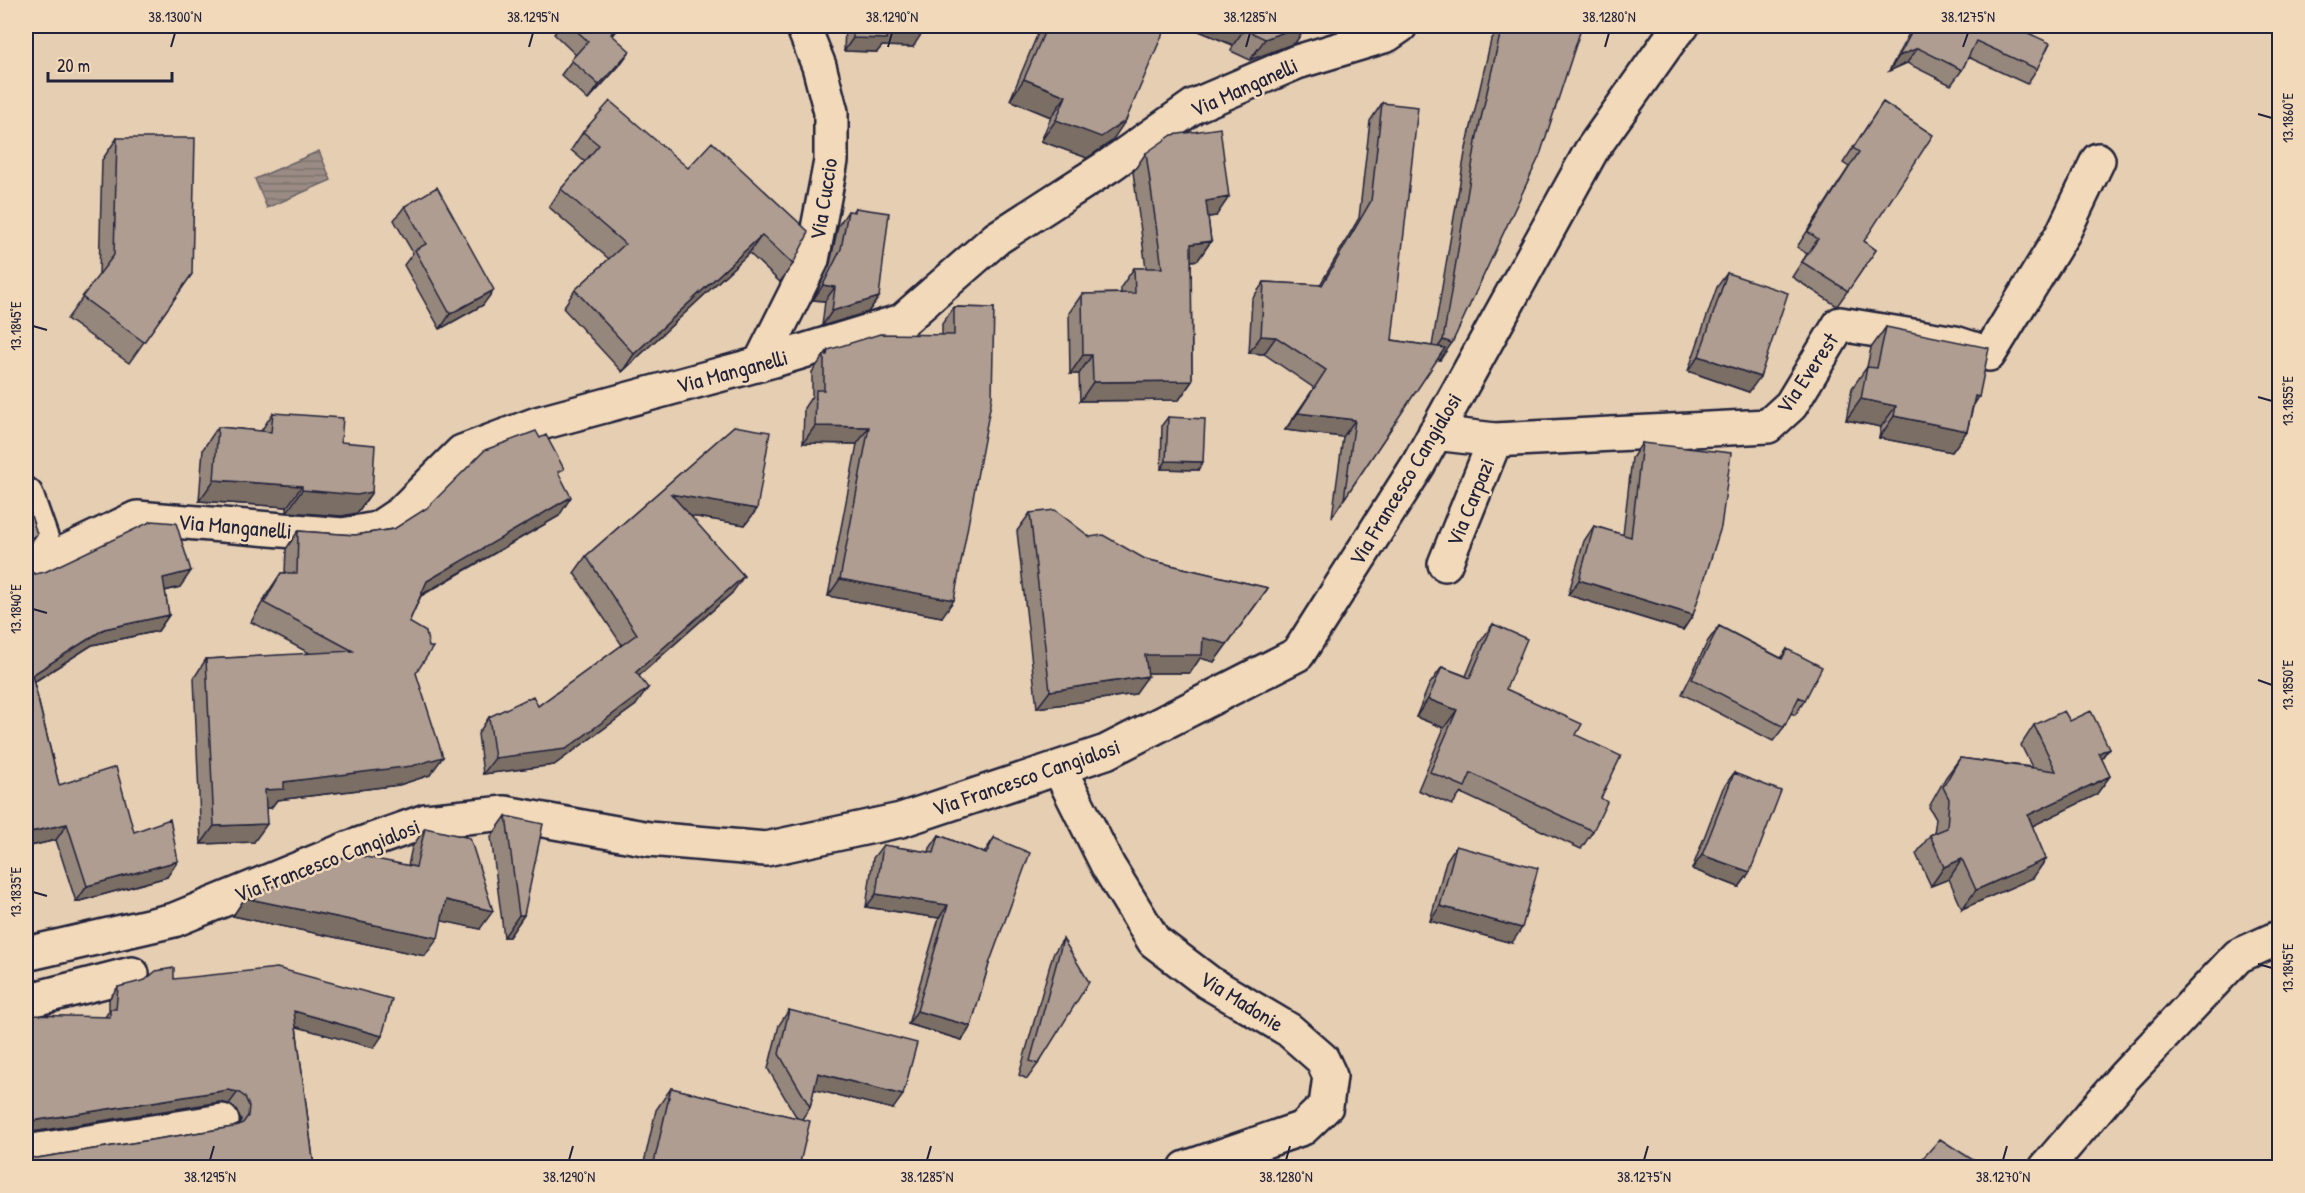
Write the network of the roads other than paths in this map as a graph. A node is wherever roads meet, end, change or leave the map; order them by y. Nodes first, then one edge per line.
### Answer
1 (803, 26) edge
2 (1400, 26) edge
3 (1682, 26) edge
4 (2098, 160) dead end
5 (760, 364) junction
6 (1436, 433) junction
7 (1494, 440) junction
8 (26, 495) edge
9 (1445, 564) dead end
10 (37, 566) edge
11 (1059, 768) junction
12 (2280, 937) edge
13 (26, 954) edge
14 (132, 974) dead end
15 (26, 1001) edge
16 (222, 1121) dead end
17 (26, 1152) edge
18 (1186, 1167) edge
19 (2046, 1167) edge

1 - 5 street, Via Cuccio
2 - 5 street, Via Manganelli
3 - 6 street, Via Francesco Cangialosi
4 - 7 street, Via Everest
5 - 10 street, Via Manganelli
6 - 7 street, Via Everest
6 - 11 street, Via Francesco Cangialosi
7 - 9 street, Via Carpazi
8 - 10 street
11 - 13 street, Via Francesco Cangialosi
11 - 18 street, Via Madonie
12 - 19 street
14 - 15 street
16 - 17 street

